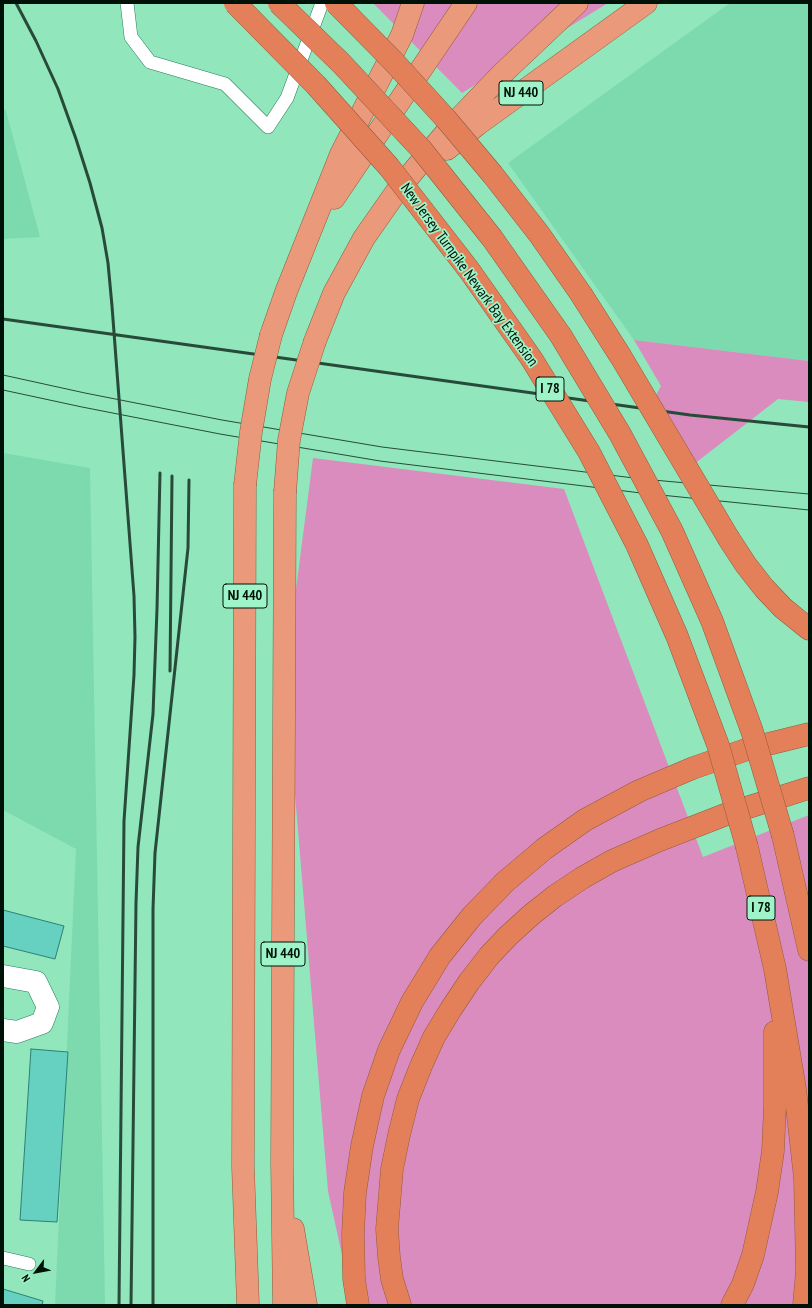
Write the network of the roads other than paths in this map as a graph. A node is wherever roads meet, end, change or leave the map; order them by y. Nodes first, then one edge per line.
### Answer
1 (127, 3) edge
2 (235, 3) edge
3 (279, 3) edge
4 (322, 3) edge
5 (336, 3) edge
6 (413, 3) edge
7 (466, 3) edge
8 (577, 3) edge
9 (646, 3) edge
10 (399, 188) junction
11 (303, 252) junction
12 (809, 628) edge
13 (809, 734) edge
14 (809, 788) edge
15 (809, 950) edge
16 (775, 969) junction
17 (3, 976) edge
18 (3, 1030) edge
19 (282, 1162) junction
20 (243, 1167) junction
21 (3, 1258) edge
22 (30, 1264) dead end
23 (232, 1305) edge
24 (248, 1305) edge
25 (284, 1305) edge
26 (306, 1305) edge
27 (358, 1305) edge
28 (400, 1305) edge
29 (732, 1305) edge
30 (804, 1305) edge

1 - 4 lane
2 - 16 highway, New Jersey Turnpike Newark Bay Extension / I 78, bridge
3 - 15 highway, I 78, bridge
5 - 12 highway, bridge
6 - 11 highway, NJ 440
7 - 11 highway
8 - 10 highway
9 - 10 highway, NJ 440
10 - 19 highway, NJ 440, bridge
11 - 20 highway, NJ 440, bridge
13 - 27 highway
14 - 28 highway
16 - 29 highway
16 - 30 highway, New Jersey Turnpike Newark Bay Extension / I 78
17 - 18 street
19 - 25 highway, NJ 440
19 - 26 highway
20 - 23 highway
20 - 24 highway, NJ 440
21 - 22 lane

